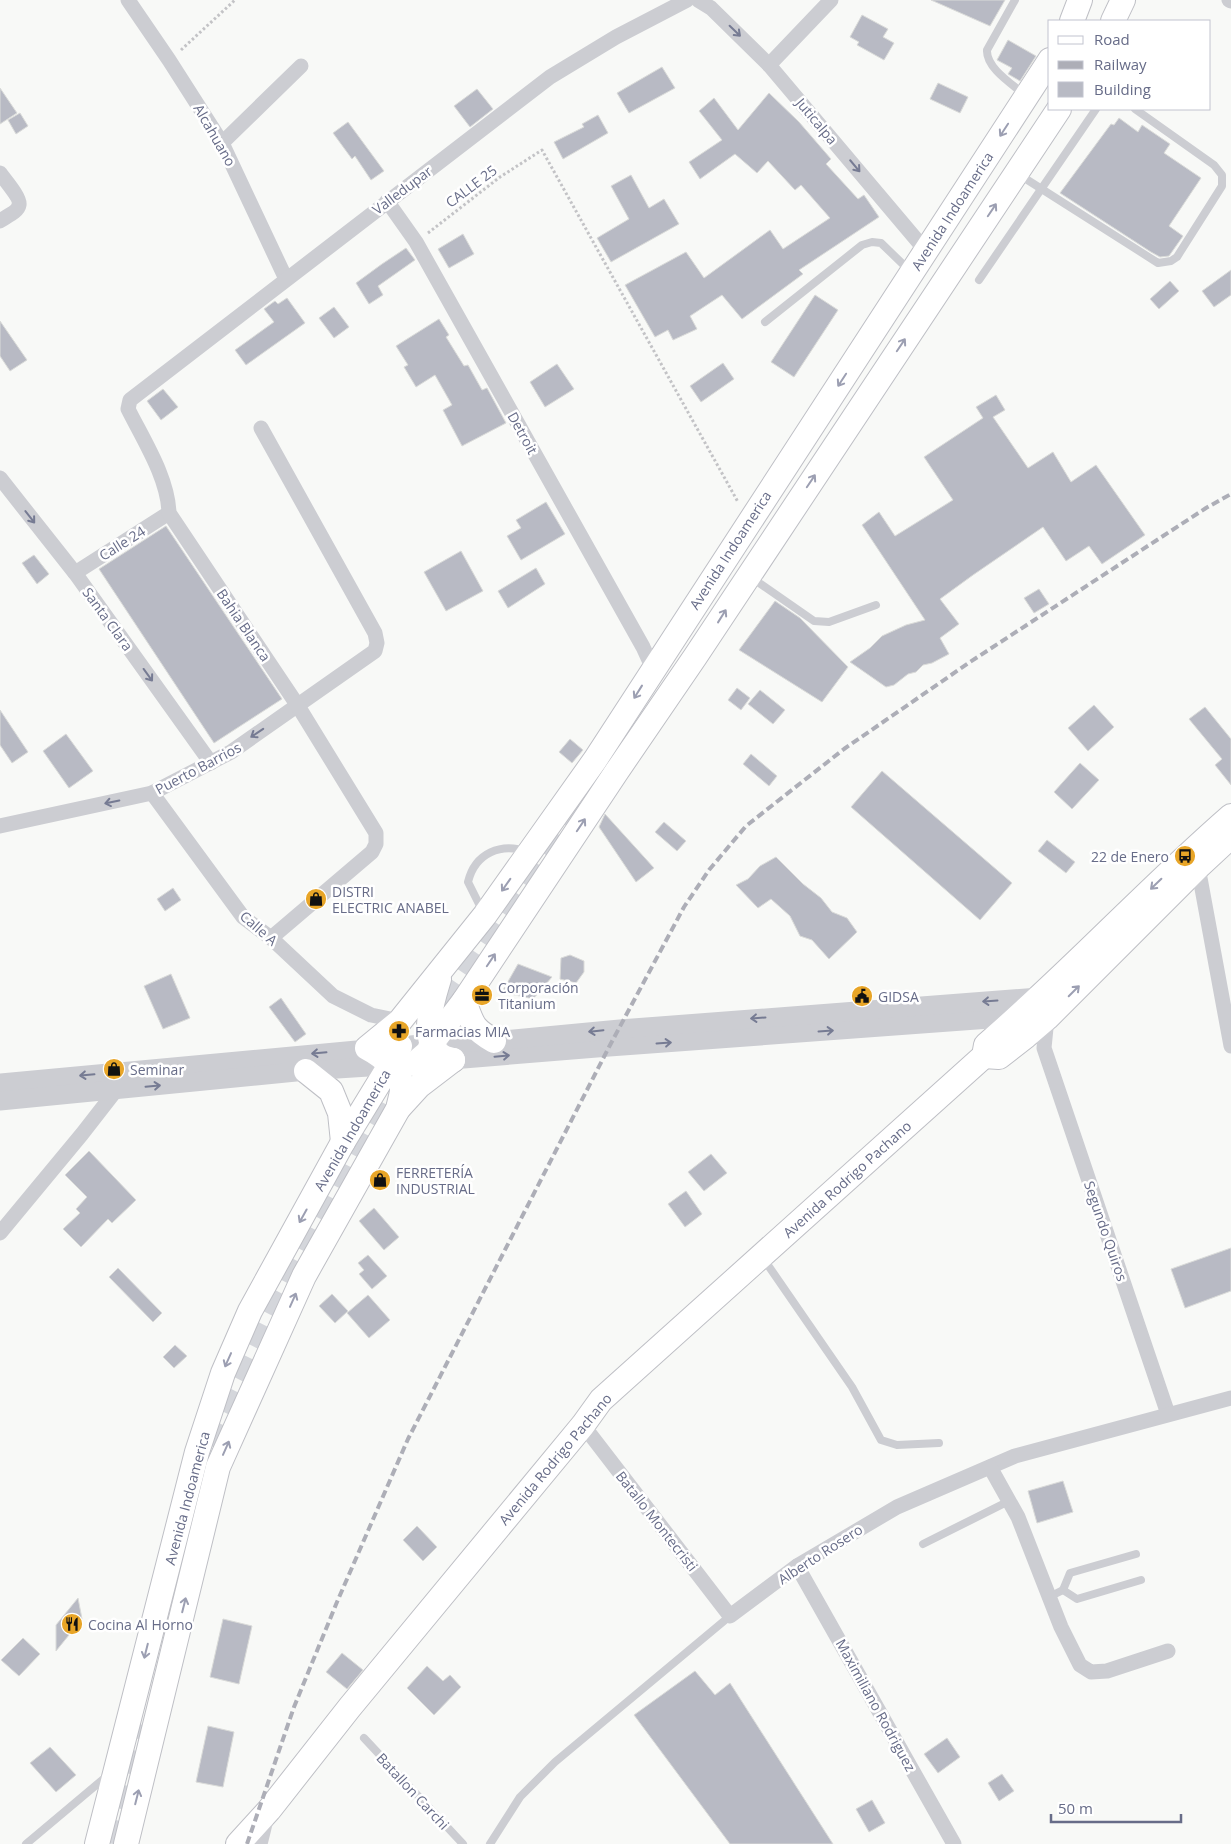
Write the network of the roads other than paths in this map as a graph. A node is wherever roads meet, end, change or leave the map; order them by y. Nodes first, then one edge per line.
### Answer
1 (128, 0) edge
2 (688, 0) edge
3 (698, 0) edge
4 (831, 0) edge
5 (1015, 0) edge
6 (1080, 0) edge
7 (1123, 0) edge
8 (1072, 20) edge
9 (1113, 20) edge
10 (1048, 63) edge
11 (769, 65) junction
12 (301, 66) dead end
13 (1026, 96) junction
14 (1058, 110) edge
15 (1095, 110) edge
16 (1136, 110) edge
17 (222, 143) junction
18 (1016, 172) junction
19 (0, 173) edge
20 (1041, 189) junction
21 (387, 201) junction
22 (0, 221) edge
23 (926, 251) junction
24 (912, 273) junction
25 (286, 280) junction
26 (979, 280) dead end
27 (765, 322) dead end
28 (130, 400) joint
29 (261, 428) dead end
30 (0, 478) edge
31 (169, 513) junction
32 (75, 573) junction
33 (748, 576) junction
34 (876, 605) dead end
35 (652, 669) junction
36 (298, 706) junction
37 (211, 763) junction
38 (152, 793) junction
39 (1231, 816) edge
40 (0, 826) edge
41 (1231, 837) edge
42 (530, 852) junction
43 (1198, 867) junction
44 (485, 915) junction
45 (271, 938) junction
46 (441, 970) junction
47 (464, 1001) junction
48 (1043, 1008) junction
49 (400, 1021) junction
50 (1030, 1034) junction
51 (494, 1041) junction
52 (432, 1043) junction
53 (1231, 1046) edge
54 (367, 1048) junction
55 (395, 1055) junction
56 (454, 1060) junction
57 (414, 1064) junction
58 (306, 1071) junction
59 (0, 1083) edge
60 (117, 1090) junction
61 (0, 1101) edge
62 (398, 1109) junction
63 (343, 1142) junction
64 (0, 1233) edge
65 (762, 1256) junction
66 (1231, 1398) edge
67 (1168, 1414) junction
68 (583, 1425) junction
69 (939, 1443) dead end
70 (990, 1467) junction
71 (1009, 1501) junction
72 (923, 1544) dead end
73 (1136, 1554) dead end
74 (798, 1566) junction
75 (1141, 1580) dead end
76 (1056, 1593) junction
77 (730, 1616) junction
78 (1168, 1652) dead end
79 (364, 1738) dead end
80 (116, 1769) junction
81 (269, 1810) junction
82 (26, 1844) edge
83 (97, 1844) edge
84 (126, 1844) edge
85 (238, 1844) edge
86 (260, 1844) edge
87 (463, 1844) edge
88 (490, 1844) edge
89 (954, 1844) edge

1 - 17 street, Alcahuano
2 - 21 street, Valledupar
3 -> 11 street, Juticalpa
4 - 11 street
5 - 13 lane
6 - 8 main road
7 - 9 main road
10 - 13 main road, Avenida Indoamerica
11 -> 23 street, Juticalpa
12 - 17 street
13 -> 23 main road, Avenida Indoamerica
14 - 18 main road, Avenida Indoamerica
15 - 20 lane
16 - 20 lane
17 - 25 street, Alcahuano
18 - 20 lane
33 -> 18 main road, Avenida Indoamerica
19 - 22 street
20 - 26 lane
21 - 25 street, Valledupar
21 - 35 street, Detroit
23 - 24 main road, Avenida Indoamerica
24 - 27 lane
24 -> 35 main road, Avenida Indoamerica
25 - 28 street, Valledupar
28 - 31 street, Bahia Blanca
29 - 36 street, Puerto Barrios
30 -> 32 street, Santa Clara
31 - 32 street, Calle 24
31 - 36 street, Bahia Blanca
32 -> 37 street, Santa Clara
33 - 34 lane
47 -> 33 main road, Avenida Indoamerica
35 -> 42 main road, Avenida Indoamerica
36 -> 37 street, Puerto Barrios
36 - 45 street, Bahia Blanca
37 - 38 street, Puerto Barrios
38 -> 40 street, Puerto Barrios
38 - 45 street, Calle A
39 -> 48 main road, Avenida Rodrigo Pachano
41 - 43 main road, Avenida Rodrigo Pachano
42 -> 44 main road, Avenida Indoamerica
42 - 44 lane
48 -> 43 main road, Avenida Rodrigo Pachano
43 - 53 street
44 - 46 main road, Avenida Indoamerica
45 - 49 street, Calle A
46 - 49 main road
46 - 52 main road, Avenida Indoamerica
47 - 51 main road
47 - 52 main road, Avenida Indoamerica
48 - 50 main road, Avenida Rodrigo Pachano
48 -> 51 street
49 - 54 main road
56 -> 50 street
50 - 65 main road, Avenida Rodrigo Pachano
50 - 67 street, Segundo Quiros
51 - 52 street
52 - 55 street
52 - 56 main road
52 - 57 main road, Avenida Indoamerica
54 - 55 main road
54 -> 59 street
55 - 57 street
55 - 58 street
55 - 62 main road, Avenida Indoamerica
55 - 63 main road, Avenida Indoamerica
56 - 57 street
56 - 62 main road
60 -> 58 street
58 - 63 main road
60 - 61 street
60 - 64 street
84 -> 62 main road, Avenida Indoamerica
63 -> 80 main road, Avenida Indoamerica
65 - 68 main road, Avenida Rodrigo Pachano
65 - 69 lane
66 - 67 street, Alberto Rosero
67 - 70 street, Alberto Rosero
68 - 77 street, Batallo Montecristi
68 - 81 main road, Avenida Rodrigo Pachano
70 - 71 street
70 - 74 street, Alberto Rosero
71 - 72 lane
71 - 76 street
73 - 76 lane
74 - 77 street, Alberto Rosero
74 - 89 street, Maximiliano Rodriguez
75 - 76 lane
76 - 78 street
77 - 88 lane, Alberto Rosero
79 - 87 lane, Batallon Carchi
80 - 82 lane
80 - 83 main road, Avenida Indoamerica
81 - 85 main road, Avenida Rodrigo Pachano
81 - 86 street

